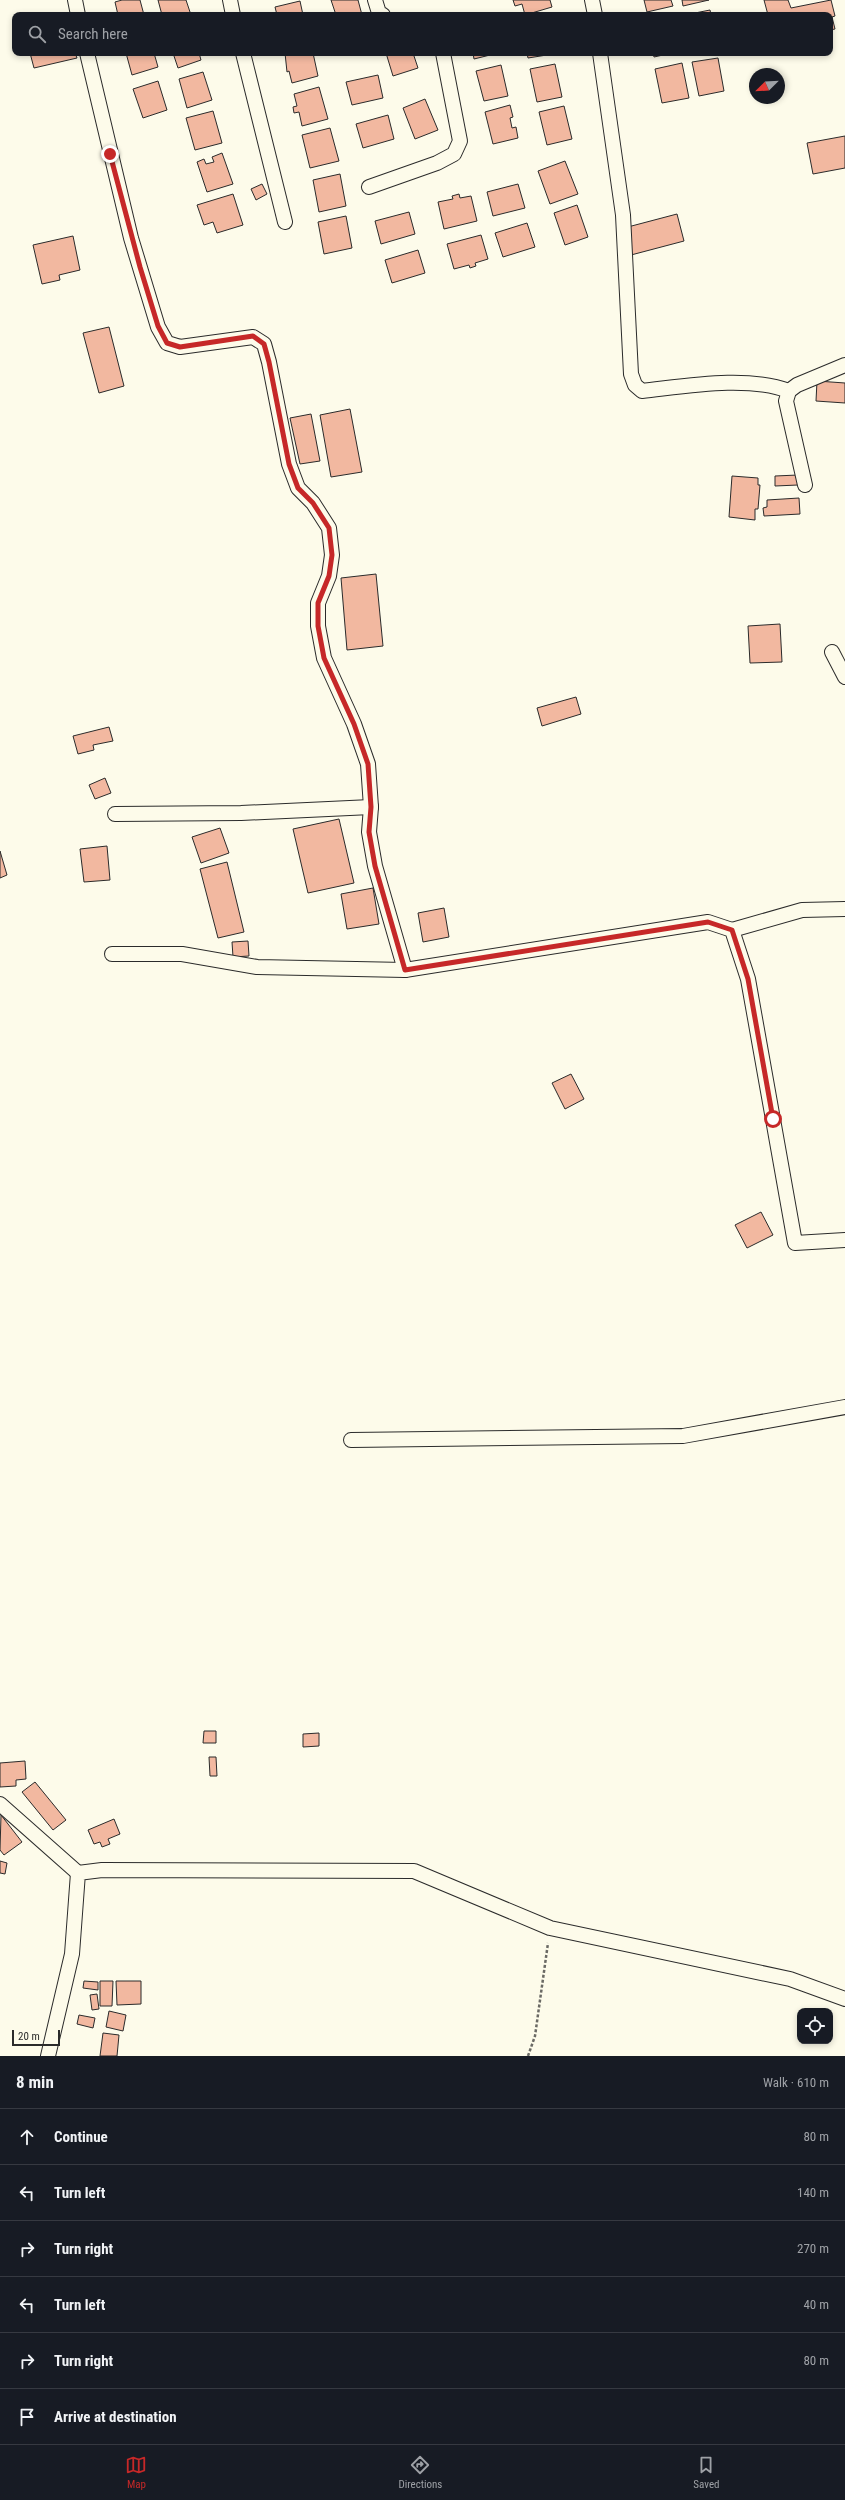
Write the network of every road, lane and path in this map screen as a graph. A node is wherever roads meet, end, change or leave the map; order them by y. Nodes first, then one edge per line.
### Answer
1 (75, 0) edge
2 (230, 0) edge
3 (375, 0) edge
4 (592, 0) edge
5 (77, 12) edge
6 (232, 12) edge
7 (379, 12) edge
8 (594, 12) edge
9 (88, 56) edge
10 (244, 56) edge
11 (444, 56) edge
12 (600, 56) edge
13 (369, 187) dead end
14 (284, 222) dead end
15 (845, 365) edge
16 (789, 391) junction
17 (805, 485) dead end
18 (832, 652) dead end
19 (845, 677) edge
20 (371, 807) junction
21 (115, 814) dead end
22 (845, 909) edge
23 (732, 930) junction
24 (112, 954) dead end
25 (405, 970) junction
26 (845, 1240) edge
27 (845, 1407) edge
28 (350, 1440) dead end
29 (0, 1804) edge
30 (78, 1873) junction
31 (550, 1928) junction
32 (845, 1999) edge
33 (48, 2056) edge
34 (528, 2056) edge

1 - 5 street
2 - 6 street
3 - 7 street
4 - 8 street
9 - 20 street
10 - 14 street
11 - 13 street
12 - 16 street
15 - 16 street
16 - 17 street
18 - 19 street
20 - 21 street
20 - 25 street
22 - 23 street
23 - 25 street
23 - 26 street
24 - 25 street
27 - 28 street
29 - 30 street
30 - 31 street
30 - 33 street
31 - 32 street
31 - 34 path

